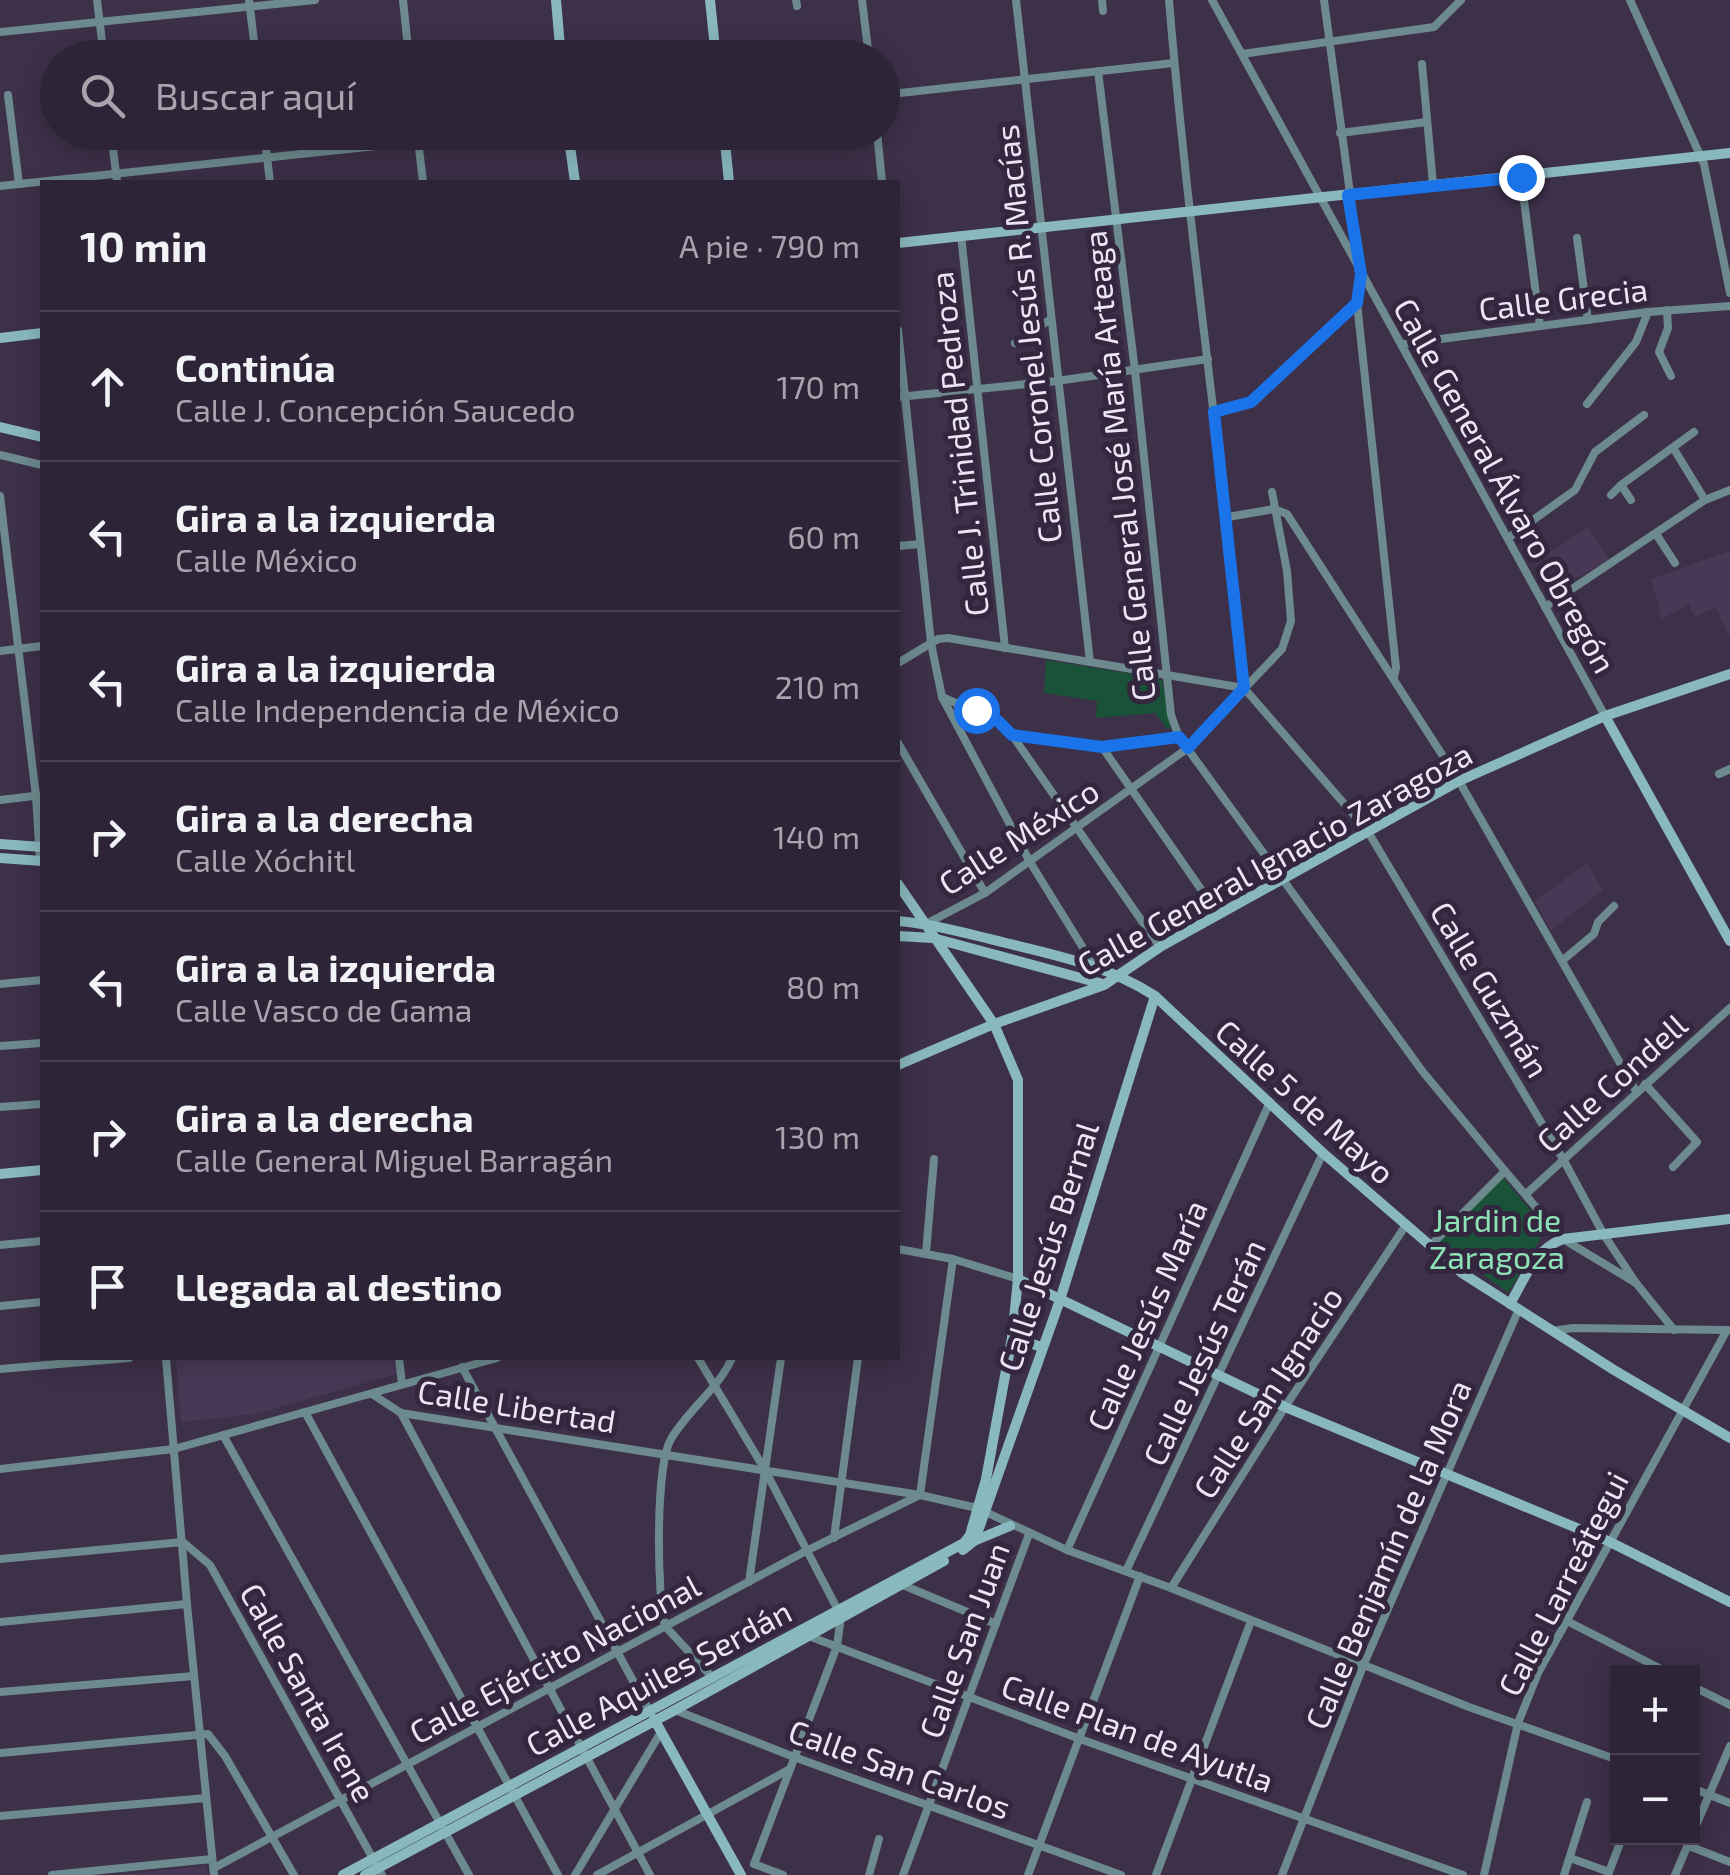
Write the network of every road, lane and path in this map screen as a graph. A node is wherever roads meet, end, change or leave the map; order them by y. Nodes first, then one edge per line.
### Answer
1 (97, 0) edge
2 (315, 0) edge
3 (403, 0) edge
4 (556, 0) edge
5 (710, 0) edge
6 (862, 0) edge
7 (1016, 0) edge
8 (1102, 0) edge
9 (1170, 0) edge
10 (1212, 0) edge
11 (1324, 0) edge
12 (1461, 0) edge
13 (1630, 0) edge
14 (249, 4) edge
15 (1103, 11) dead end
16 (100, 22) junction
17 (0, 32) edge
18 (102, 40) edge
19 (254, 40) edge
20 (407, 40) edge
21 (559, 40) edge
22 (714, 40) edge
23 (867, 40) edge
24 (1330, 43) junction
25 (1242, 54) junction
26 (1174, 63) junction
27 (1422, 64) dead end
28 (1098, 71) junction
29 (1024, 80) junction
30 (900, 93) edge
31 (8, 95) dead end
32 (1427, 122) junction
33 (1340, 132) junction
34 (114, 150) edge
35 (266, 150) edge
36 (322, 150) edge
37 (419, 150) edge
38 (571, 150) edge
39 (726, 150) edge
40 (879, 150) edge
41 (1730, 153) edge
42 (1700, 156) junction
43 (267, 158) junction
44 (1521, 177) junction
45 (116, 179) edge
46 (270, 180) edge
47 (422, 180) edge
48 (575, 180) edge
49 (729, 180) edge
50 (882, 180) edge
51 (40, 183) edge
52 (19, 184) junction
53 (1433, 184) junction
54 (0, 186) edge
55 (1348, 195) junction
56 (1322, 198) junction
57 (1190, 212) junction
58 (1115, 218) junction
59 (1040, 226) junction
60 (962, 235) junction
61 (1578, 238) dead end
62 (900, 243) edge
63 (1361, 274) junction
64 (1730, 293) edge
65 (1357, 303) junction
66 (1730, 306) edge
67 (1667, 310) junction
68 (1648, 312) junction
69 (1050, 319) junction
70 (1588, 320) junction
71 (1540, 326) junction
72 (40, 333) edge
73 (0, 338) edge
74 (1014, 343) dead end
75 (1402, 344) junction
76 (1208, 359) junction
77 (1135, 371) junction
78 (1671, 376) dead end
79 (1057, 381) junction
80 (979, 389) junction
81 (901, 397) edge
82 (1586, 404) dead end
83 (1214, 412) junction
84 (1644, 414) dead end
85 (0, 427) edge
86 (1694, 432) dead end
87 (40, 437) edge
88 (1674, 448) junction
89 (0, 456) edge
90 (40, 464) edge
91 (1621, 485) junction
92 (1730, 490) edge
93 (1272, 492) dead end
94 (1611, 495) dead end
95 (0, 496) edge
96 (1632, 500) dead end
97 (1705, 500) junction
98 (1274, 510) junction
99 (1228, 517) junction
100 (1656, 534) junction
101 (1508, 538) junction
102 (920, 544) junction
103 (900, 546) edge
104 (1675, 563) dead end
105 (1546, 607) junction
106 (931, 643) junction
107 (40, 646) edge
108 (1005, 648) junction
109 (18, 649) junction
110 (0, 651) edge
111 (900, 662) edge
112 (1090, 662) junction
113 (1730, 674) edge
114 (1166, 675) junction
115 (1394, 677) junction
116 (1244, 688) junction
117 (942, 697) junction
118 (1605, 716) junction
119 (1012, 735) junction
120 (1179, 737) junction
121 (900, 746) edge
122 (1102, 747) junction
123 (1188, 748) junction
124 (1730, 769) edge
125 (1719, 774) dead end
126 (1459, 781) junction
127 (1132, 790) junction
128 (39, 795) edge
129 (0, 800) edge
130 (40, 821) edge
131 (1076, 830) junction
132 (1367, 830) junction
133 (0, 844) edge
134 (40, 847) edge
135 (0, 858) edge
136 (40, 861) edge
137 (1030, 862) junction
138 (1282, 878) junction
139 (900, 887) edge
140 (985, 893) junction
141 (1614, 906) dead end
142 (1219, 915) junction
143 (900, 921) edge
144 (924, 925) junction
145 (900, 936) edge
146 (933, 938) junction
147 (1730, 941) edge
148 (1160, 947) junction
149 (1563, 960) junction
150 (1093, 964) junction
151 (1122, 976) junction
152 (40, 980) edge
153 (0, 984) edge
154 (1104, 985) junction
155 (1155, 996) junction
156 (1730, 1008) edge
157 (994, 1024) junction
158 (40, 1043) edge
159 (0, 1046) edge
160 (900, 1064) edge
161 (1645, 1084) junction
162 (1636, 1091) junction
163 (1270, 1102) junction
164 (40, 1104) edge
165 (0, 1108) edge
166 (1323, 1153) junction
167 (934, 1159) dead end
168 (1562, 1159) junction
169 (1673, 1167) dead end
170 (40, 1170) edge
171 (1504, 1171) junction
172 (0, 1174) edge
173 (1526, 1194) junction
174 (1730, 1219) edge
175 (1406, 1225) junction
176 (1604, 1235) junction
177 (1564, 1239) junction
178 (40, 1241) edge
179 (0, 1245) edge
180 (1430, 1246) junction
181 (900, 1249) edge
182 (926, 1253) junction
183 (953, 1259) junction
184 (1018, 1279) junction
185 (1636, 1283) junction
186 (1060, 1300) junction
187 (40, 1302) edge
188 (0, 1306) edge
189 (1514, 1307) junction
190 (1674, 1330) junction
191 (1728, 1330) edge
192 (1552, 1331) junction
193 (1012, 1338) junction
194 (1159, 1346) junction
195 (1042, 1347) junction
196 (103, 1360) edge
197 (166, 1360) edge
198 (398, 1360) edge
199 (490, 1360) edge
200 (699, 1360) edge
201 (731, 1360) edge
202 (782, 1360) edge
203 (858, 1360) edge
204 (0, 1368) edge
205 (462, 1368) junction
206 (1220, 1376) junction
207 (402, 1384) junction
208 (713, 1386) junction
209 (372, 1394) junction
210 (1285, 1407) junction
211 (305, 1412) junction
212 (1682, 1412) junction
213 (401, 1413) junction
214 (493, 1426) junction
215 (224, 1436) junction
216 (1730, 1438) edge
217 (174, 1449) junction
218 (664, 1454) junction
219 (0, 1469) edge
220 (765, 1470) junction
221 (1448, 1474) junction
222 (841, 1482) junction
223 (920, 1495) junction
224 (980, 1510) junction
225 (1010, 1526) junction
226 (1029, 1534) junction
227 (834, 1538) junction
228 (1608, 1541) junction
229 (182, 1542) junction
230 (969, 1542) junction
231 (1067, 1550) junction
232 (806, 1552) junction
233 (0, 1559) edge
234 (1126, 1571) junction
235 (1140, 1576) junction
236 (748, 1582) junction
237 (898, 1582) junction
238 (1171, 1588) junction
239 (1730, 1602) edge
240 (186, 1604) junction
241 (839, 1612) junction
242 (1565, 1620) junction
243 (1251, 1621) junction
244 (0, 1622) edge
245 (996, 1624) junction
246 (665, 1626) junction
247 (803, 1634) junction
248 (837, 1646) junction
249 (616, 1652) junction
250 (1652, 1665) edge
251 (1363, 1666) junction
252 (194, 1676) junction
253 (717, 1681) junction
254 (550, 1688) junction
255 (1700, 1690) edge
256 (0, 1692) edge
257 (969, 1697) junction
258 (1730, 1705) edge
259 (669, 1708) junction
260 (656, 1721) junction
261 (1518, 1723) junction
262 (478, 1726) junction
263 (200, 1732) junction
264 (1080, 1739) junction
265 (1730, 1746) edge
266 (584, 1752) junction
267 (0, 1753) edge
268 (794, 1757) junction
269 (1610, 1757) edge
270 (407, 1765) junction
271 (790, 1769) junction
272 (1192, 1780) junction
273 (512, 1789) junction
274 (1700, 1791) edge
275 (1710, 1794) junction
276 (206, 1798) junction
277 (342, 1801) junction
278 (1586, 1802) dead end
279 (1730, 1803) edge
280 (614, 1806) junction
281 (928, 1806) junction
282 (706, 1814) junction
283 (0, 1816) edge
284 (1304, 1818) junction
285 (442, 1828) junction
286 (271, 1838) junction
287 (879, 1838) dead end
288 (1040, 1844) junction
289 (1620, 1845) edge
290 (1689, 1846) junction
291 (639, 1854) junction
292 (1570, 1858) junction
293 (1730, 1862) edge
294 (754, 1864) junction
295 (214, 1867) edge
296 (378, 1867) edge
297 (740, 1874) edge
298 (52, 1875) edge
299 (294, 1875) edge
300 (343, 1875) edge
301 (365, 1875) edge
302 (469, 1875) edge
303 (558, 1875) edge
304 (575, 1875) edge
305 (597, 1875) edge
306 (650, 1875) edge
307 (783, 1875) edge
308 (869, 1875) edge
309 (902, 1875) edge
310 (1028, 1875) edge
311 (1121, 1875) edge
312 (1156, 1875) edge
313 (1282, 1875) edge
314 (1463, 1875) edge
315 (1484, 1875) edge
316 (1564, 1875) edge
317 (1676, 1875) edge

1 - 16 street
2 - 14 street
3 - 20 street
4 - 21 street
5 - 22 street
6 - 23 street
7 - 29 street, Calle Coronel Jesús R. Macías
8 - 15 street
9 - 26 street
10 - 25 street, Calle General Álvaro Obregón
11 - 24 street
12 - 24 street
13 - 42 street
14 - 16 street
14 - 19 street
16 - 17 street
16 - 18 street
24 - 25 street
24 - 33 street
25 - 56 street, Calle General Álvaro Obregón
26 - 28 street
26 - 57 street
27 - 32 street
28 - 29 street
28 - 58 street, Calle General José María Arteaga
29 - 30 street
29 - 59 street, Calle Coronel Jesús R. Macías
31 - 52 street
32 - 33 street
32 - 53 street
33 - 55 street
34 - 45 street
35 - 43 street
36 - 43 street
37 - 47 street
38 - 48 street
39 - 49 street
40 - 50 street
41 - 42 street
42 - 44 street
42 - 64 street
43 - 45 street
43 - 46 street
44 - 53 street
44 - 71 street
51 - 52 street
52 - 54 street
53 - 55 street
55 - 56 street
55 - 63 street
56 - 57 street
56 - 63 street, Calle General Álvaro Obregón
57 - 58 street
57 - 76 street
58 - 59 street
58 - 77 street, Calle General José María Arteaga
59 - 60 street
59 - 69 street, Calle Coronel Jesús R. Macías
60 - 62 street
60 - 80 street, Calle J. Trinidad Pedroza
61 - 70 street
63 - 65 street
63 - 75 street, Calle General Álvaro Obregón
65 - 83 street
65 - 115 street
66 - 67 street, Calle Grecia
67 - 68 street, Calle Grecia
67 - 78 street
68 - 70 street, Calle Grecia
68 - 82 street
69 - 74 street
69 - 79 street, Calle Coronel Jesús R. Macías
70 - 71 street, Calle Grecia
71 - 75 street, Calle Grecia
72 - 73 street
75 - 101 street, Calle General Álvaro Obregón
76 - 77 street
76 - 83 street
77 - 79 street
77 - 114 street, Calle General José María Arteaga
79 - 80 street
79 - 112 street, Calle Coronel Jesús R. Macías
80 - 81 street
80 - 108 street, Calle J. Trinidad Pedroza
81 - 102 street
83 - 99 street
84 - 101 street
85 - 87 street
86 - 88 street
88 - 91 street
88 - 97 street
89 - 90 street
91 - 94 street
91 - 96 street
92 - 97 street
93 - 98 street, Calle México
95 - 109 street
97 - 100 street
98 - 99 street
98 - 115 street
98 - 116 street, Calle México
99 - 116 street
100 - 104 street
100 - 105 street
101 - 105 street, Calle General Álvaro Obregón
102 - 103 street
102 - 106 street
105 - 118 street, Calle General Álvaro Obregón
106 - 108 street
106 - 111 street
106 - 117 street
107 - 109 street
108 - 112 street
109 - 110 street
109 - 128 street
112 - 114 street
113 - 118 street, Calle General Ignacio Zaragoza
114 - 116 street
114 - 120 street, Calle General José María Arteaga
115 - 126 street
116 - 123 street, Calle México
116 - 132 street, Calle Guzmán
117 - 119 street
117 - 137 street
118 - 126 street, Calle General Ignacio Zaragoza
118 - 147 street, Calle General Álvaro Obregón
119 - 122 street
119 - 131 street
120 - 122 street
120 - 123 street, Calle General José María Arteaga
121 - 140 street
122 - 127 street
123 - 127 street, Calle México
123 - 138 street, Calle General José María Arteaga
124 - 125 street
126 - 132 street, Calle General Ignacio Zaragoza
126 - 149 street
127 - 131 street, Calle México
127 - 142 street
128 - 129 street
128 - 130 street
131 - 137 street, Calle México
131 - 148 street
132 - 138 street, Calle General Ignacio Zaragoza
132 - 168 street, Calle Guzmán
133 - 134 street
135 - 136 street
137 - 140 street, Calle México
137 - 150 street
138 - 142 street, Calle General Ignacio Zaragoza
138 - 171 street, Calle General José María Arteaga
139 - 144 street
140 - 144 street, Calle México
141 - 149 street
142 - 148 street, Calle General Ignacio Zaragoza
143 - 144 street, Calle 5 de Mayo
144 - 146 street
144 - 150 street, Calle 5 de Mayo
145 - 146 street
146 - 154 street
146 - 157 street
148 - 151 street, Calle General Ignacio Zaragoza
149 - 162 street
150 - 151 street, Calle 5 de Mayo
151 - 154 street, Calle General Ignacio Zaragoza
151 - 155 street, Calle 5 de Mayo
152 - 153 street
154 - 157 street, Calle General Ignacio Zaragoza
155 - 163 street, Calle 5 de Mayo
155 - 186 street, Calle Jesús Bernal
156 - 161 street, Calle Condell
157 - 160 street, Calle General Ignacio Zaragoza
157 - 184 street
158 - 159 street
161 - 162 street, Calle Condell
161 - 169 street
162 - 168 street, Calle Condell
163 - 166 street, Calle 5 de Mayo
163 - 194 street, Calle Jesús María
164 - 165 street
166 - 175 street, Calle 5 de Mayo
166 - 206 street, Calle Jesús Terán
167 - 182 street
168 - 173 street, Calle Condell
168 - 176 street, Calle Guzmán
170 - 172 street
171 - 173 street, Calle General José María Arteaga
171 - 180 street
173 - 177 street, Calle General José María Arteaga
174 - 176 street
175 - 180 street, Calle 5 de Mayo
175 - 210 street, Calle San Ignacio
176 - 177 street
176 - 185 street, Calle Guzmán
177 - 185 street, Calle General José María Arteaga
177 - 189 street
178 - 179 street
180 - 189 street, Calle 5 de Mayo
181 - 182 street
182 - 183 street
183 - 184 street
183 - 223 street
184 - 186 street
184 - 193 street
185 - 190 street, Calle Guzmán
186 - 194 street
186 - 195 street, Calle Jesús Bernal
187 - 188 street
189 - 192 street, Calle 5 de Mayo
189 - 221 street, Calle Benjamín de la Mora
190 - 191 street
190 - 192 street
191 - 212 street, Calle Larreátegui
192 - 212 street, Calle 5 de Mayo
193 - 195 street
193 - 224 street
194 - 206 street
194 - 231 street, Calle Jesús María
195 - 224 street, Calle Jesús Bernal
196 - 204 street
197 - 217 street
198 - 207 street
199 - 205 street
200 - 208 street
201 - 208 street
202 - 220 street
203 - 222 street
205 - 207 street
205 - 214 street
206 - 210 street
206 - 234 street, Calle Jesús Terán
207 - 209 street
208 - 218 street
208 - 220 street
209 - 211 street, Calle Libertad
209 - 213 street, Calle Libertad
210 - 221 street
210 - 238 street, Calle San Ignacio
211 - 215 street, Calle Libertad
211 - 262 street
212 - 216 street, Calle 5 de Mayo
212 - 228 street, Calle Larreátegui
213 - 214 street, Calle Libertad
213 - 254 street
214 - 218 street, Calle Libertad
214 - 249 street
215 - 217 street, Calle Libertad
215 - 270 street
217 - 219 street, Calle Libertad
217 - 229 street
218 - 220 street, Calle Libertad
218 - 246 street
220 - 222 street, Calle Libertad
220 - 232 street
220 - 236 street
221 - 228 street
221 - 251 street, Calle Benjamín de la Mora
222 - 223 street, Calle Libertad
222 - 227 street
223 - 224 street, Calle Libertad
223 - 227 street, Calle Ejército Nacional
224 - 225 street, Calle Libertad
224 - 230 street
225 - 226 street, Calle Libertad
225 - 230 street, Calle Aquiles Serdán
226 - 231 street, Calle Libertad
226 - 245 street, Calle San Juan
227 - 232 street, Calle Ejército Nacional
228 - 239 street
228 - 242 street, Calle Larreátegui
229 - 233 street
229 - 240 street
229 - 277 street, Calle Santa Irene
230 - 237 street, Calle Aquiles Serdán
231 - 234 street
232 - 236 street, Calle Ejército Nacional
232 - 241 street
234 - 235 street
235 - 238 street
235 - 264 street
236 - 246 street, Calle Ejército Nacional
237 - 241 street, Calle Aquiles Serdán
237 - 245 street
238 - 243 street
240 - 244 street
240 - 252 street
241 - 247 street, Calle Aquiles Serdán
241 - 248 street
242 - 250 street
242 - 261 street, Calle Larreátegui
243 - 251 street
243 - 272 street
245 - 257 street, Calle San Juan
246 - 249 street, Calle Ejército Nacional
246 - 253 street
247 - 248 street, Calle Plan de Ayutla
247 - 253 street, Calle Aquiles Serdán
248 - 257 street, Calle Plan de Ayutla
248 - 268 street
249 - 254 street, Calle Ejército Nacional
249 - 260 street
251 - 261 street
251 - 284 street, Calle Benjamín de la Mora
252 - 256 street
252 - 263 street
253 - 259 street, Calle Aquiles Serdán
254 - 262 street, Calle Ejército Nacional
254 - 266 street
255 - 258 street
257 - 264 street, Calle Plan de Ayutla
257 - 281 street, Calle San Juan
259 - 260 street, Calle Aquiles Serdán
259 - 268 street, Calle San Carlos
260 - 266 street, Calle Aquiles Serdán
260 - 280 street
260 - 282 street
261 - 269 street
261 - 315 street, Calle Larreátegui
262 - 270 street, Calle Ejército Nacional
262 - 273 street
263 - 267 street
263 - 276 street
263 - 286 street
264 - 272 street, Calle Plan de Ayutla
264 - 288 street
265 - 275 street
266 - 273 street, Calle Aquiles Serdán
266 - 280 street
268 - 271 street
268 - 281 street, Calle San Carlos
270 - 277 street, Calle Ejército Nacional
270 - 285 street
271 - 282 street
271 - 294 street
272 - 284 street, Calle Plan de Ayutla
272 - 312 street
273 - 285 street, Calle Aquiles Serdán
273 - 303 street
274 - 275 street
275 - 279 street
275 - 290 street
276 - 283 street
276 - 295 street
277 - 286 street, Calle Ejército Nacional
277 - 296 street, Calle Santa Irene
278 - 292 street
280 - 291 street
280 - 304 street
281 - 288 street, Calle San Carlos
281 - 309 street, Calle San Juan
282 - 291 street
282 - 297 street
284 - 313 street, Calle Benjamín de la Mora
284 - 314 street, Calle Plan de Ayutla
285 - 296 street, Calle Aquiles Serdán
285 - 302 street
286 - 295 street, Calle Ejército Nacional
286 - 299 street
287 - 308 street
288 - 310 street
288 - 311 street, Calle San Carlos
289 - 292 street
290 - 293 street
290 - 317 street
291 - 305 street
291 - 306 street
292 - 316 street
294 - 297 street
294 - 307 street
295 - 298 street, Calle Ejército Nacional
296 - 300 street, Calle Aquiles Serdán
296 - 301 street, Calle Aquiles Serdán

